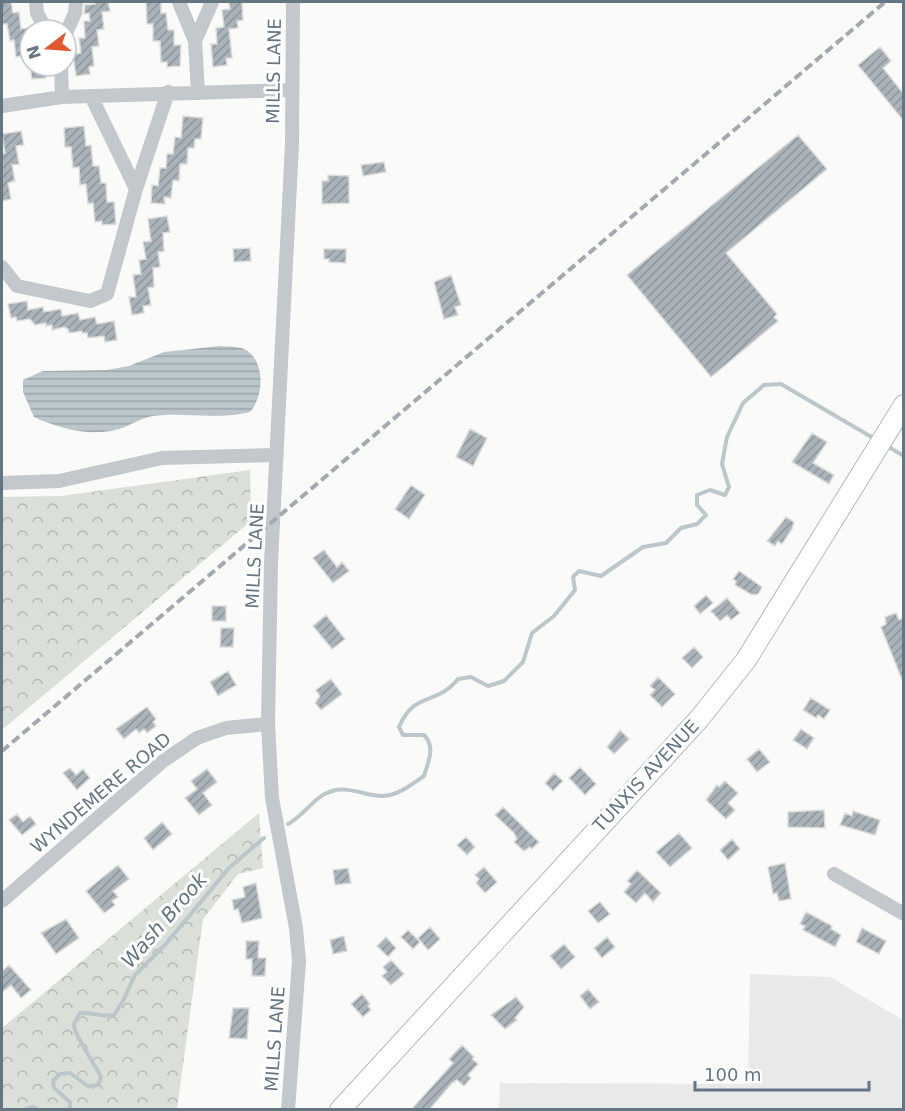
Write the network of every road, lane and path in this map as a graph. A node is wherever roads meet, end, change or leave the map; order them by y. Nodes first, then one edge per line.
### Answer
1 (36, 2) edge
2 (76, 2) edge
3 (179, 2) edge
4 (212, 2) edge
5 (293, 2) edge
6 (40, 18) edge
7 (73, 18) edge
8 (195, 41) junction
9 (61, 78) edge
10 (291, 90) junction
11 (168, 93) junction
12 (198, 93) junction
13 (91, 96) junction
14 (62, 98) junction
15 (2, 106) edge
16 (136, 189) junction
17 (2, 267) edge
18 (903, 405) edge
19 (277, 455) junction
20 (2, 483) edge
21 (268, 724) junction
22 (834, 874) dead end
23 (2, 901) edge
24 (903, 914) edge
25 (288, 1110) edge
26 (340, 1110) edge

1 - 6 street
2 - 7 street
3 - 8 street
4 - 8 street
5 - 10 street, MILLS LANE
8 - 12 street
9 - 14 street
10 - 12 street
10 - 19 street, MILLS LANE
11 - 12 street
11 - 13 street
11 - 16 street
13 - 14 street
13 - 16 street
14 - 15 street
16 - 17 street
18 - 26 main road, TUNXIS AVENUE
19 - 20 street
19 - 21 street, MILLS LANE
21 - 23 street, WYNDEMERE ROAD
21 - 25 street, MILLS LANE
22 - 24 street

